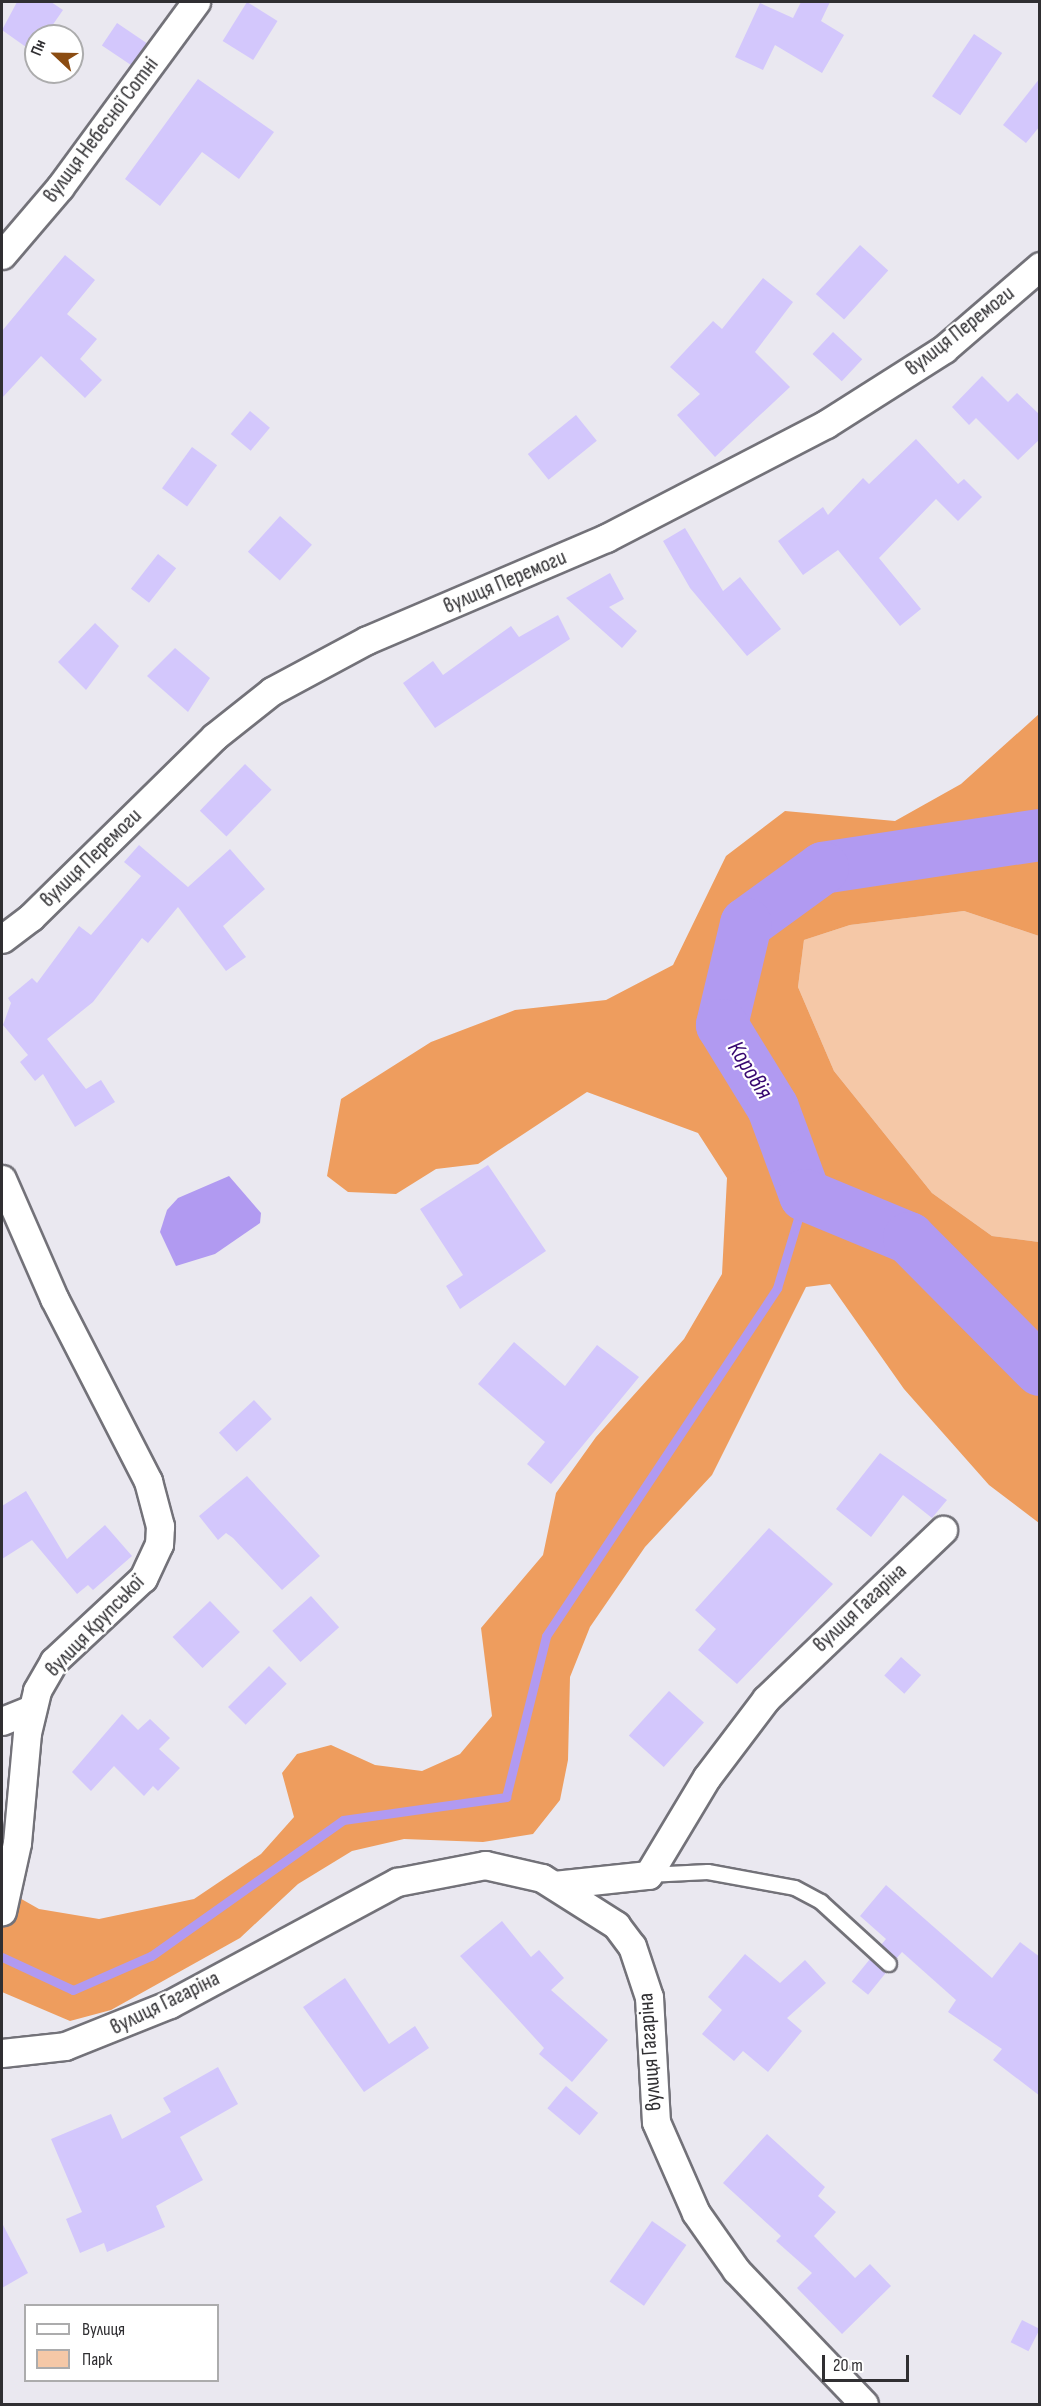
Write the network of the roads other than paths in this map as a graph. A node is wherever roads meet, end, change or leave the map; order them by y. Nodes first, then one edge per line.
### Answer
1 (196, 2) edge
2 (2, 255) edge
3 (1040, 266) edge
4 (2, 939) edge
5 (2, 1179) edge
6 (943, 1530) dead end
7 (32, 1709) junction
8 (2, 1721) edge
9 (648, 1875) junction
10 (555, 1885) junction
11 (2, 1911) edge
12 (889, 1964) dead end
13 (2, 2053) edge
14 (864, 2404) edge

1 - 2 street, вулиця Небесної Сотні
3 - 4 street, вулиця Перемоги
5 - 7 street, вулиця Крупської
6 - 9 street, вулиця Гагаріна
7 - 8 street
7 - 11 street, вулиця Крупської
9 - 10 street
9 - 12 lane
10 - 13 street, вулиця Гагаріна
10 - 14 street, вулиця Гагаріна

